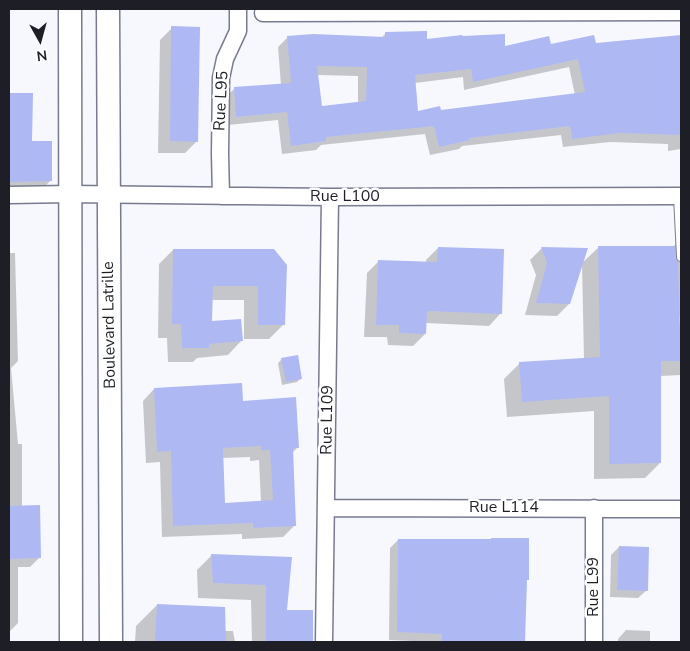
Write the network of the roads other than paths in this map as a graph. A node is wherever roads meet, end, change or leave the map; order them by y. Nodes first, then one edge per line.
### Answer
1 (70, 9) edge
2 (108, 9) edge
3 (238, 9) edge
4 (265, 11) edge
5 (681, 12) edge
6 (238, 31) junction
7 (71, 194) junction
8 (108, 194) junction
9 (9, 195) edge
10 (221, 196) junction
11 (679, 196) edge
12 (330, 197) junction
13 (681, 258) edge
14 (327, 508) junction
15 (594, 508) junction
16 (681, 509) edge
17 (71, 642) edge
18 (111, 642) edge
19 (324, 642) edge
20 (594, 642) edge

1 - 7 main road
2 - 8 main road, Boulevard Latrille
3 - 6 street, Rue L95
4 - 5 street
4 - 6 street
6 - 10 street, Rue L95
7 - 8 street, Rue L100
7 - 9 street, Rue L100
7 - 17 main road
8 - 10 street, Rue L100
8 - 18 main road, Boulevard Latrille
10 - 12 street, Rue L100
11 - 12 street, Rue L100
11 - 13 lane
12 - 14 street, Rue L109
14 - 15 street, Rue L114
14 - 19 street, Rue L109
15 - 16 street, Rue L114
15 - 20 street, Rue L99

